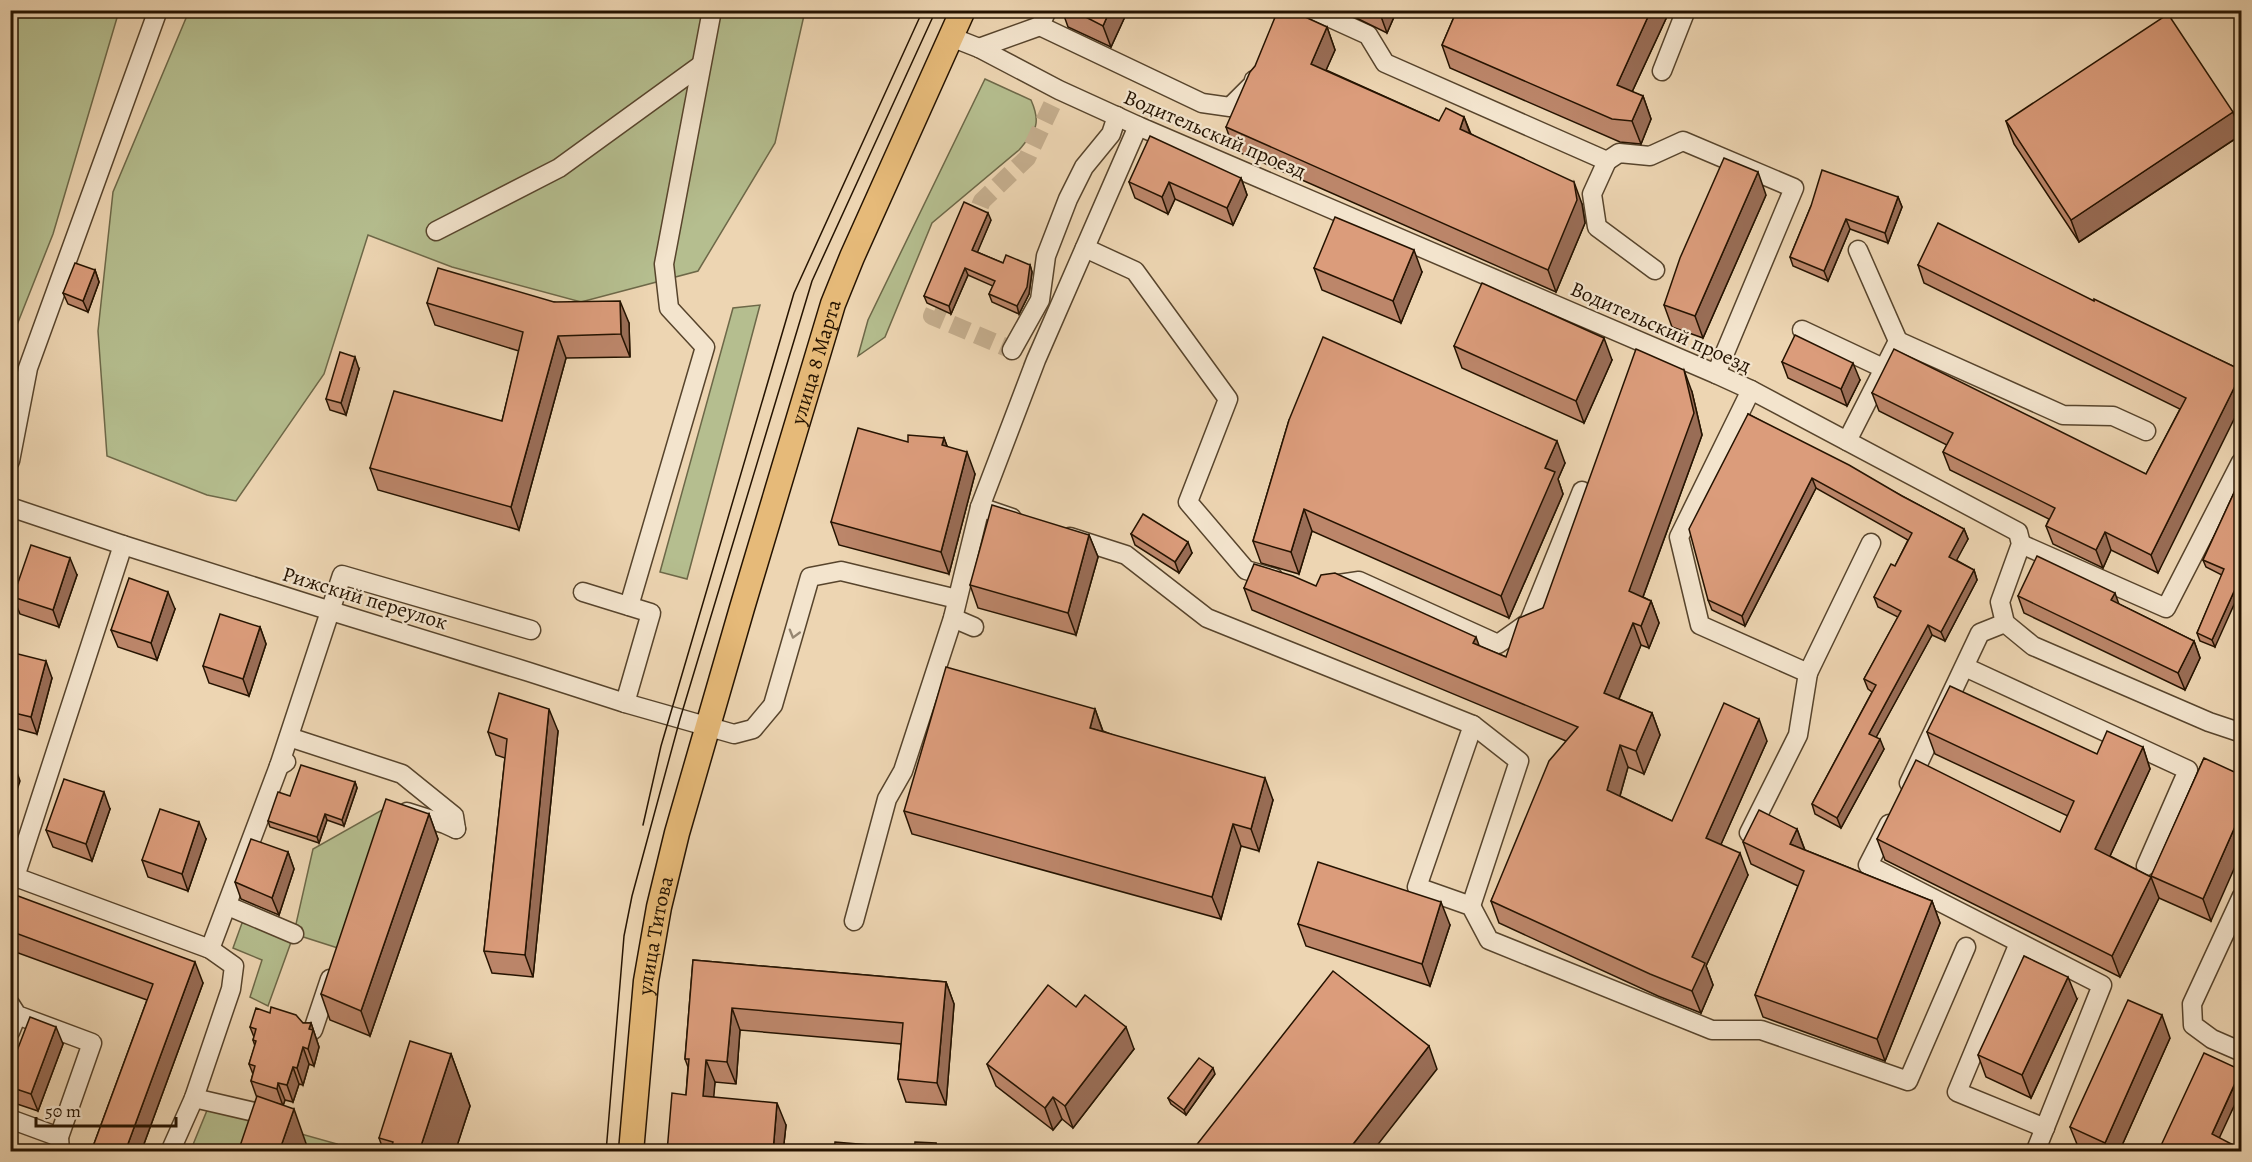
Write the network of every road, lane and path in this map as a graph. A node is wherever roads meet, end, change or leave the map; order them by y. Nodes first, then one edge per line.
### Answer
1 (158, 10) edge
2 (712, 10) edge
3 (963, 10) edge
4 (1313, 10) edge
5 (1686, 10) edge
6 (1043, 18) edge
7 (951, 37) junction
8 (979, 48) junction
9 (1260, 63) edge
10 (701, 65) junction
11 (1662, 71) dead end
12 (1117, 116) junction
13 (1138, 126) junction
14 (1606, 161) junction
15 (436, 231) dead end
16 (1085, 248) junction
17 (1858, 250) dead end
18 (1655, 270) dead end
19 (1802, 330) dead end
20 (1898, 340) junction
21 (1012, 350) dead end
22 (1883, 368) junction
23 (1716, 374) junction
24 (1751, 390) junction
25 (2146, 431) dead end
26 (1847, 441) junction
27 (10, 461) edge
28 (2241, 462) edge
29 (1582, 492) edge
30 (10, 507) edge
31 (980, 507) junction
32 (1026, 523) edge
33 (1048, 530) edge
34 (1871, 543) dead end
35 (2021, 544) junction
36 (123, 545) junction
37 (1288, 583) edge
38 (1320, 587) edge
39 (583, 592) dead end
40 (957, 599) junction
41 (629, 606) junction
42 (331, 611) junction
43 (953, 618) junction
44 (2005, 623) junction
45 (974, 627) dead end
46 (531, 630) dead end
47 (1965, 667) junction
48 (1808, 673) junction
49 (625, 703) junction
50 (1473, 725) junction
51 (708, 726) junction
52 (2241, 733) edge
53 (289, 737) junction
54 (390, 806) edge
55 (1746, 839) edge
56 (2146, 866) dead end
57 (13, 876) edge
58 (2241, 896) edge
59 (228, 906) junction
60 (1471, 906) junction
61 (854, 921) dead end
62 (294, 934) dead end
63 (2019, 943) junction
64 (1966, 947) dead end
65 (210, 949) junction
66 (337, 959) edge
67 (14, 1009) edge
68 (313, 1030) edge
69 (10, 1032) edge
70 (2241, 1052) edge
71 (194, 1098) junction
72 (10, 1119) edge
73 (298, 1123) dead end
74 (2045, 1128) junction
75 (59, 1144) edge
76 (170, 1152) edge
77 (631, 1152) edge
78 (2041, 1152) edge

1 - 27 street
2 - 10 street
3 - 7 main road, улица 8 Марта
4 - 14 street
5 - 11 street
6 - 8 street
6 - 9 street
7 - 8 street, Водительский проезд
7 - 51 main road, улица 8 Марта
8 - 12 street, Водительский проезд
10 - 15 street
10 - 41 street
12 - 13 street, Водительский проезд
12 - 21 street
13 - 16 street
13 - 23 street, Водительский проезд
14 - 18 street
14 - 23 street
16 - 31 street
16 - 37 street
17 - 20 street
19 - 22 street
20 - 22 street
20 - 25 street
22 - 26 street
23 - 24 street, Водительский проезд
24 - 26 street, Водительский проезд
24 - 48 street
26 - 35 street, Водительский проезд
28 - 35 street
29 - 38 street
30 - 36 street, Рижский переулок
31 - 32 street
31 - 40 street
33 - 50 street
34 - 48 street
35 - 44 street
36 - 42 street, Рижский переулок
36 - 57 street
39 - 41 street
40 - 43 street
40 -> 51 street, Рижский переулок
41 - 49 street
42 - 46 street
42 - 49 street, Рижский переулок
42 - 53 street
43 - 45 street
43 - 61 street
44 - 47 street
44 - 52 street
47 - 56 street
47 - 63 street
48 - 55 street
49 - 51 street, Рижский переулок
50 - 60 street
50 - 60 street
51 - 77 main road, улица Титова
53 - 54 street
53 - 59 street
57 - 65 street
58 - 70 street
59 - 62 street
59 - 65 street
60 - 64 street
63 - 74 street
63 - 74 street
65 - 71 street
66 - 68 street
67 - 69 street
67 - 75 street
71 - 73 street
71 - 76 street
72 - 75 street
74 - 78 street

